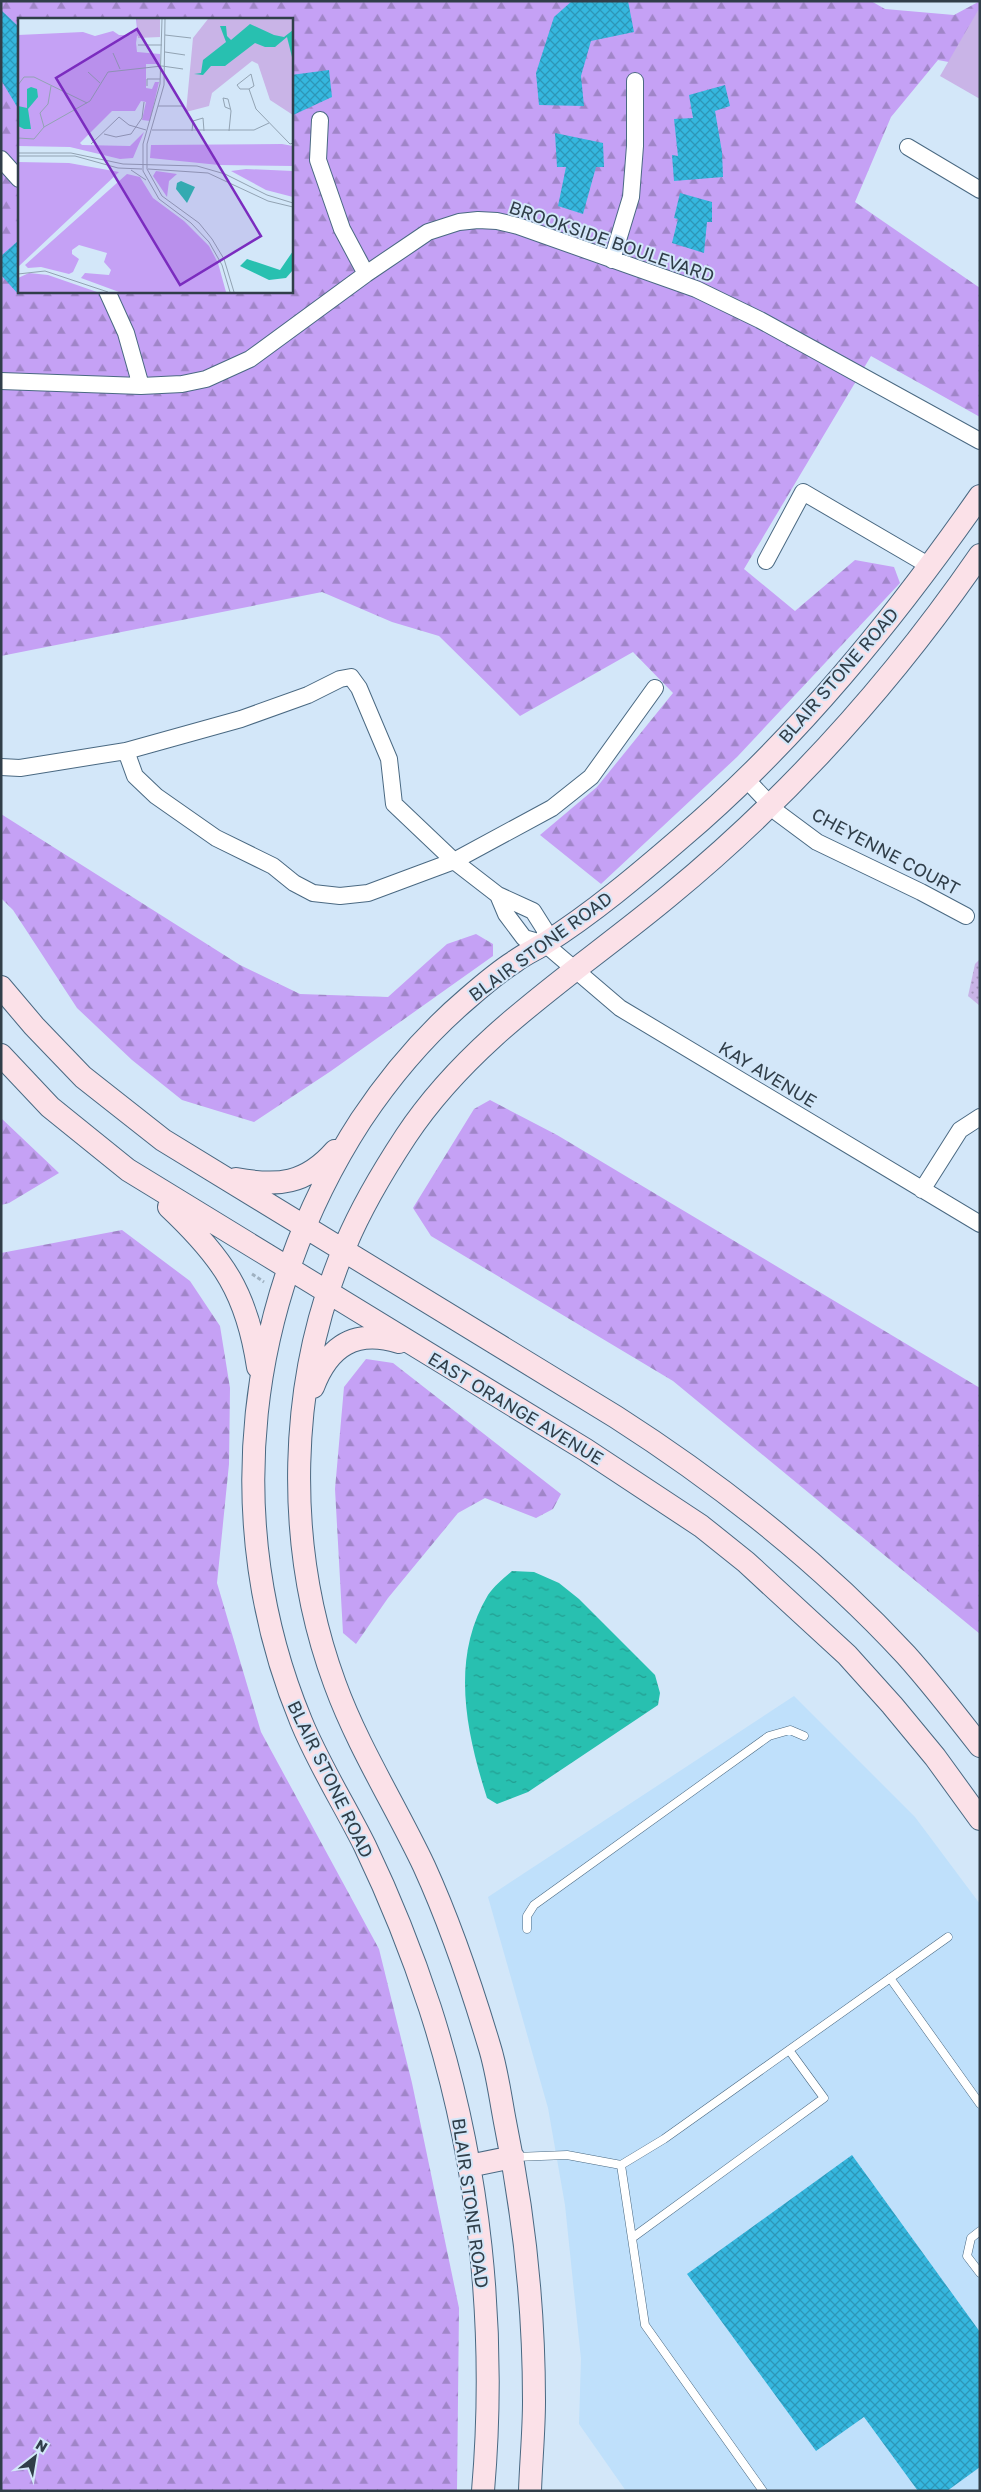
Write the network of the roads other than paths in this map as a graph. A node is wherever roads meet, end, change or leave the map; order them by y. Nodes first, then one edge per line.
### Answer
1 (635, 81) dead end
2 (320, 120) dead end
3 (908, 147) dead end
4 (1, 159) edge
5 (18, 178) edge
6 (980, 190) edge
7 (612, 260) junction
8 (366, 274) junction
9 (107, 292) edge
10 (1, 381) edge
11 (141, 386) junction
12 (980, 441) edge
13 (980, 496) edge
14 (980, 556) edge
15 (766, 561) dead end
16 (928, 565) junction
17 (655, 688) dead end
18 (126, 751) junction
19 (1, 767) edge
20 (746, 778) junction
21 (769, 805) junction
22 (454, 861) junction
23 (498, 895) junction
24 (966, 916) dead end
25 (545, 944) junction
26 (574, 970) junction
27 (1, 987) edge
28 (1, 1055) edge
29 (980, 1117) edge
30 (359, 1124) junction
31 (128, 1170) junction
32 (223, 1176) junction
33 (922, 1190) junction
34 (980, 1224) edge
35 (305, 1226) junction
36 (343, 1249) junction
37 (288, 1269) junction
38 (328, 1294) junction
39 (414, 1346) junction
40 (260, 1385) junction
41 (303, 1413) junction
42 (804, 1736) dead end
43 (980, 1746) edge
44 (980, 1819) edge
45 (527, 1929) dead end
46 (948, 1937) dead end
47 (890, 1978) junction
48 (789, 2050) junction
49 (980, 2104) edge
50 (513, 2157) junction
51 (621, 2164) junction
52 (469, 2166) junction
53 (980, 2230) edge
54 (632, 2238) junction
55 (980, 2273) edge
56 (483, 2491) edge
57 (530, 2491) edge
58 (763, 2491) edge

1 - 7 street
2 - 8 street
3 - 6 street
4 - 5 street
7 - 8 street, BROOKSIDE BOULEVARD
7 - 12 street, BROOKSIDE BOULEVARD
8 - 11 street, BROOKSIDE BOULEVARD
9 - 11 street
10 - 11 street, BROOKSIDE BOULEVARD
13 - 16 main road, BLAIR STONE ROAD
14 - 21 main road, BLAIR STONE ROAD
15 - 16 street
16 - 20 main road, BLAIR STONE ROAD
17 - 22 street
18 - 19 street
18 - 22 street
18 - 22 street
20 - 21 street, CHEYENNE COURT
20 - 25 main road, BLAIR STONE ROAD
21 - 24 street, CHEYENNE COURT
21 - 26 main road, BLAIR STONE ROAD
22 - 23 street
23 - 25 street
23 - 25 street
25 - 26 street, KAY AVENUE
25 - 30 main road, BLAIR STONE ROAD
26 - 33 street, KAY AVENUE
26 - 36 main road, BLAIR STONE ROAD
27 - 32 main road
28 - 31 main road, EAST ORANGE AVENUE
29 - 33 street
30 - 32 main road
30 - 35 main road, BLAIR STONE ROAD
31 - 37 main road, EAST ORANGE AVENUE
31 - 40 main road
32 - 35 main road
33 - 34 street, KAY AVENUE
35 - 36 main road
35 - 37 main road, BLAIR STONE ROAD
36 - 38 main road, BLAIR STONE ROAD
36 - 43 main road
37 - 38 main road, EAST ORANGE AVENUE
37 - 40 main road, BLAIR STONE ROAD
38 - 39 main road, EAST ORANGE AVENUE
38 - 41 main road, BLAIR STONE ROAD
39 - 41 main road
39 - 44 main road, EAST ORANGE AVENUE
40 - 52 main road, BLAIR STONE ROAD
41 - 50 main road, BLAIR STONE ROAD
42 - 45 lane
46 - 47 lane
47 - 48 lane
47 - 49 lane
48 - 51 lane
48 - 54 lane
50 - 51 lane
50 - 52 main road
50 - 57 main road, BLAIR STONE ROAD
51 - 54 lane
52 - 56 main road, BLAIR STONE ROAD
53 - 55 lane
54 - 58 lane

